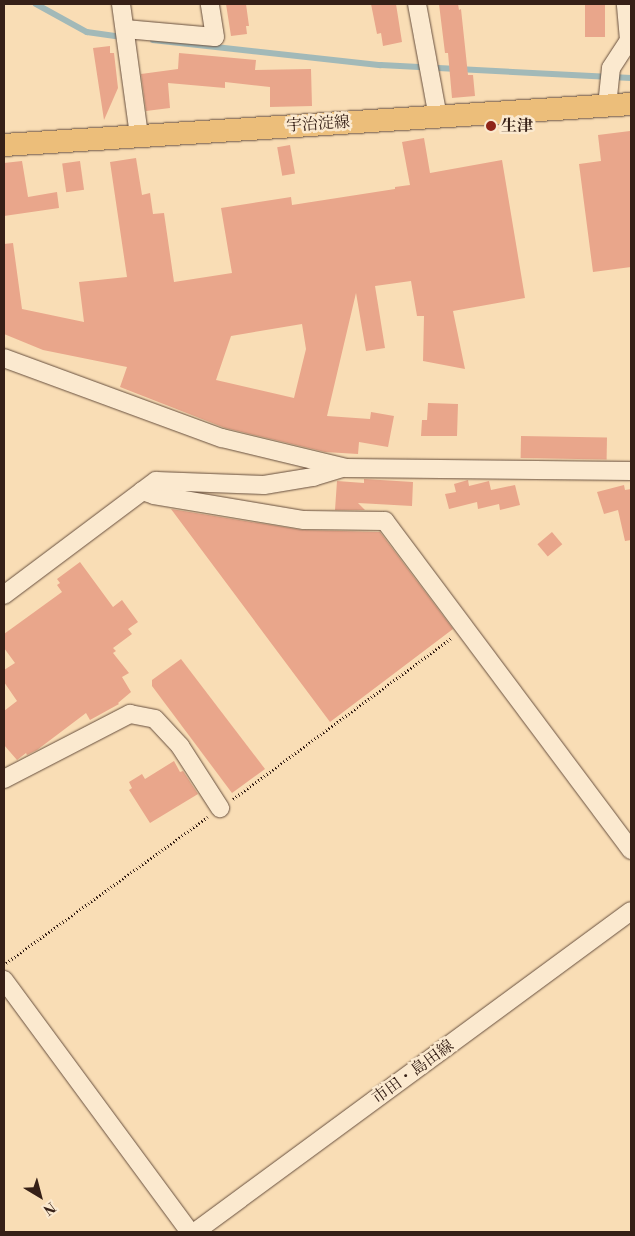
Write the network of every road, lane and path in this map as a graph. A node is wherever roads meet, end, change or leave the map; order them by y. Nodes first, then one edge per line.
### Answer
1 (121, 4) edge
2 (210, 4) edge
3 (418, 4) edge
4 (626, 4) edge
5 (125, 29) junction
6 (631, 104) edge
7 (607, 106) junction
8 (438, 117) junction
9 (140, 136) junction
10 (4, 145) edge
11 (4, 358) edge
12 (346, 468) junction
13 (631, 471) edge
14 (149, 486) junction
15 (4, 595) edge
16 (4, 779) edge
17 (220, 808) dead end
18 (631, 850) edge
19 (631, 911) edge
20 (4, 980) edge
21 (190, 1232) edge
22 (195, 1232) edge

1 - 5 street
2 - 5 street
3 - 8 street
4 - 7 street
5 - 9 street
6 - 7 main road, 宇治淀線
7 - 8 main road, 宇治淀線
8 - 9 main road, 宇治淀線
9 - 10 main road, 宇治淀線
11 - 12 street
12 - 13 street
12 - 14 street
14 - 15 street
14 - 18 street
16 - 17 street
19 - 22 street, 市田・島田線
20 - 21 street

